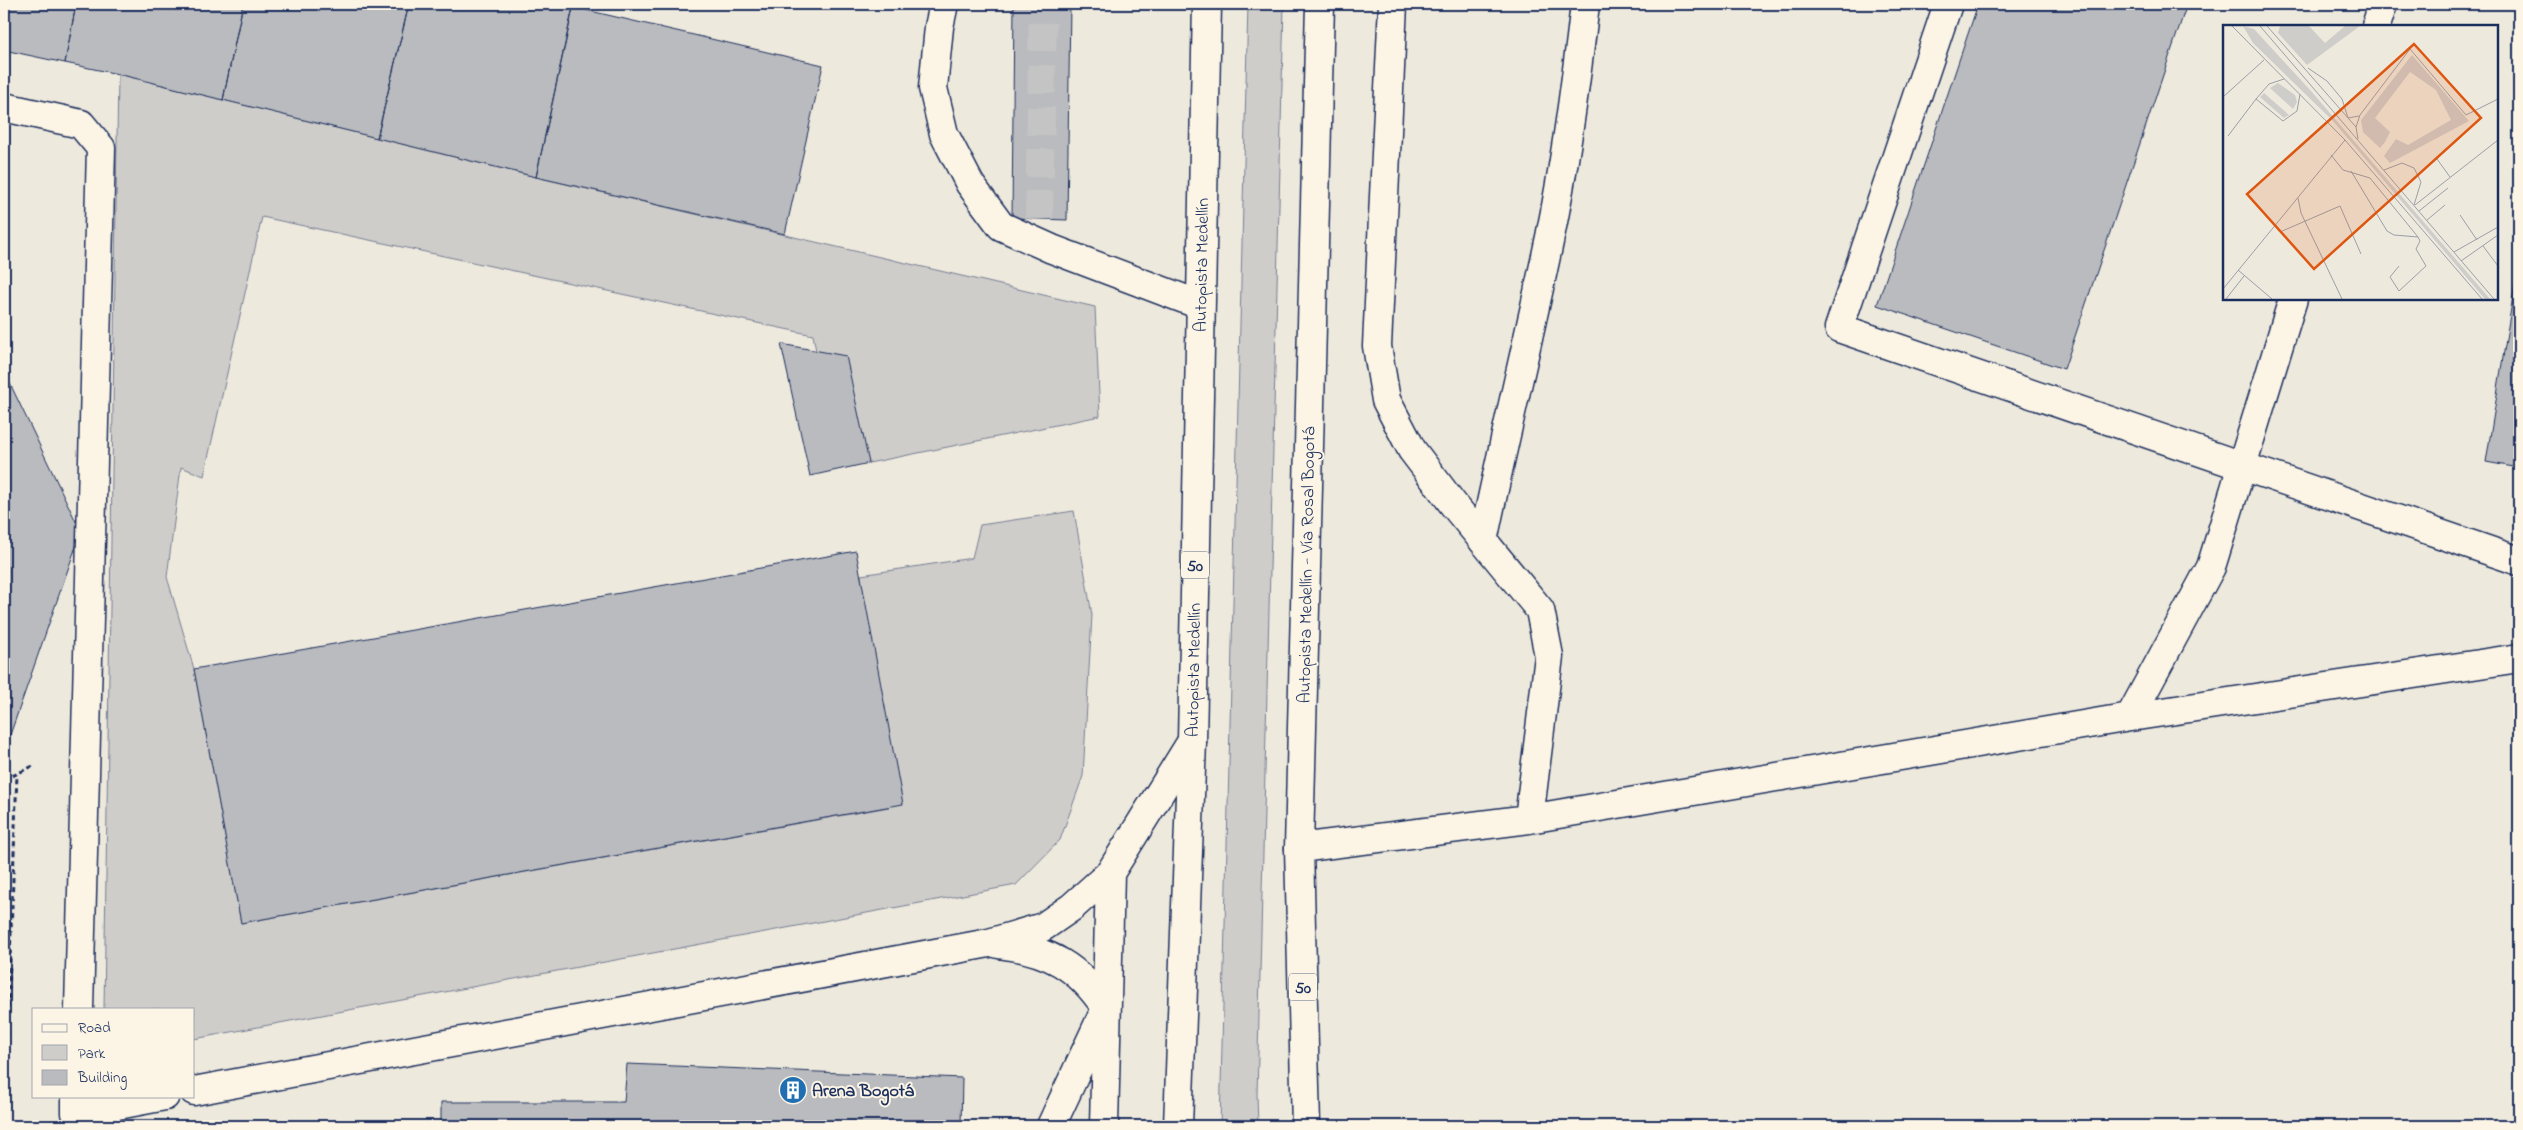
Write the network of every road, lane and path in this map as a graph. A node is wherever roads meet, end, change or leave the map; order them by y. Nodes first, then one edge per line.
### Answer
1 (944, 4) edge
2 (1207, 4) edge
3 (1320, 4) edge
4 (1393, 4) edge
5 (1585, 4) edge
6 (1948, 4) edge
7 (2383, 4) edge
8 (2376, 25) edge
9 (4, 107) edge
10 (1039, 219) tunnel mouth
11 (1052, 249) junction
12 (2293, 300) edge
13 (1200, 306) junction
14 (2242, 467) junction
15 (1483, 541) junction
16 (2519, 561) edge
17 (2519, 658) edge
18 (2130, 717) junction
19 (1192, 741) junction
20 (34, 766) dead end
21 (17, 774) junction
22 (4, 780) edge
23 (1529, 819) junction
24 (1299, 848) junction
25 (1110, 873) junction
26 (989, 943) junction
27 (79, 1008) edge
28 (1106, 1008) junction
29 (195, 1091) edge
30 (76, 1098) edge
31 (155, 1098) edge
32 (4, 1116) edge
33 (1051, 1126) edge
34 (1104, 1126) edge
35 (1178, 1126) edge
36 (1306, 1126) edge

1 - 11 main road
2 - 13 main road, Autopista Medellín / 50
3 - 24 main road, Autopista Medellín - Vía Rosal Bogotá / 50
4 - 15 main road
5 - 15 main road
6 - 14 main road
7 - 8 main road
9 - 27 main road
10 - 11 main road
11 - 13 main road
12 - 14 main road
13 - 19 main road, Autopista Medellín / 50
14 - 16 main road
14 - 18 main road
15 - 23 main road
17 - 18 main road
18 - 23 main road
19 - 25 main road
19 - 35 main road, Autopista Medellín / 50
20 - 21 path
21 - 22 path
21 - 32 path
23 - 24 main road
24 - 36 main road, Autopista Medellín - Vía Rosal Bogotá / 50
25 - 26 main road
25 - 28 main road
26 - 28 main road
26 - 29 main road
28 - 33 main road
28 - 34 main road
30 - 31 main road

